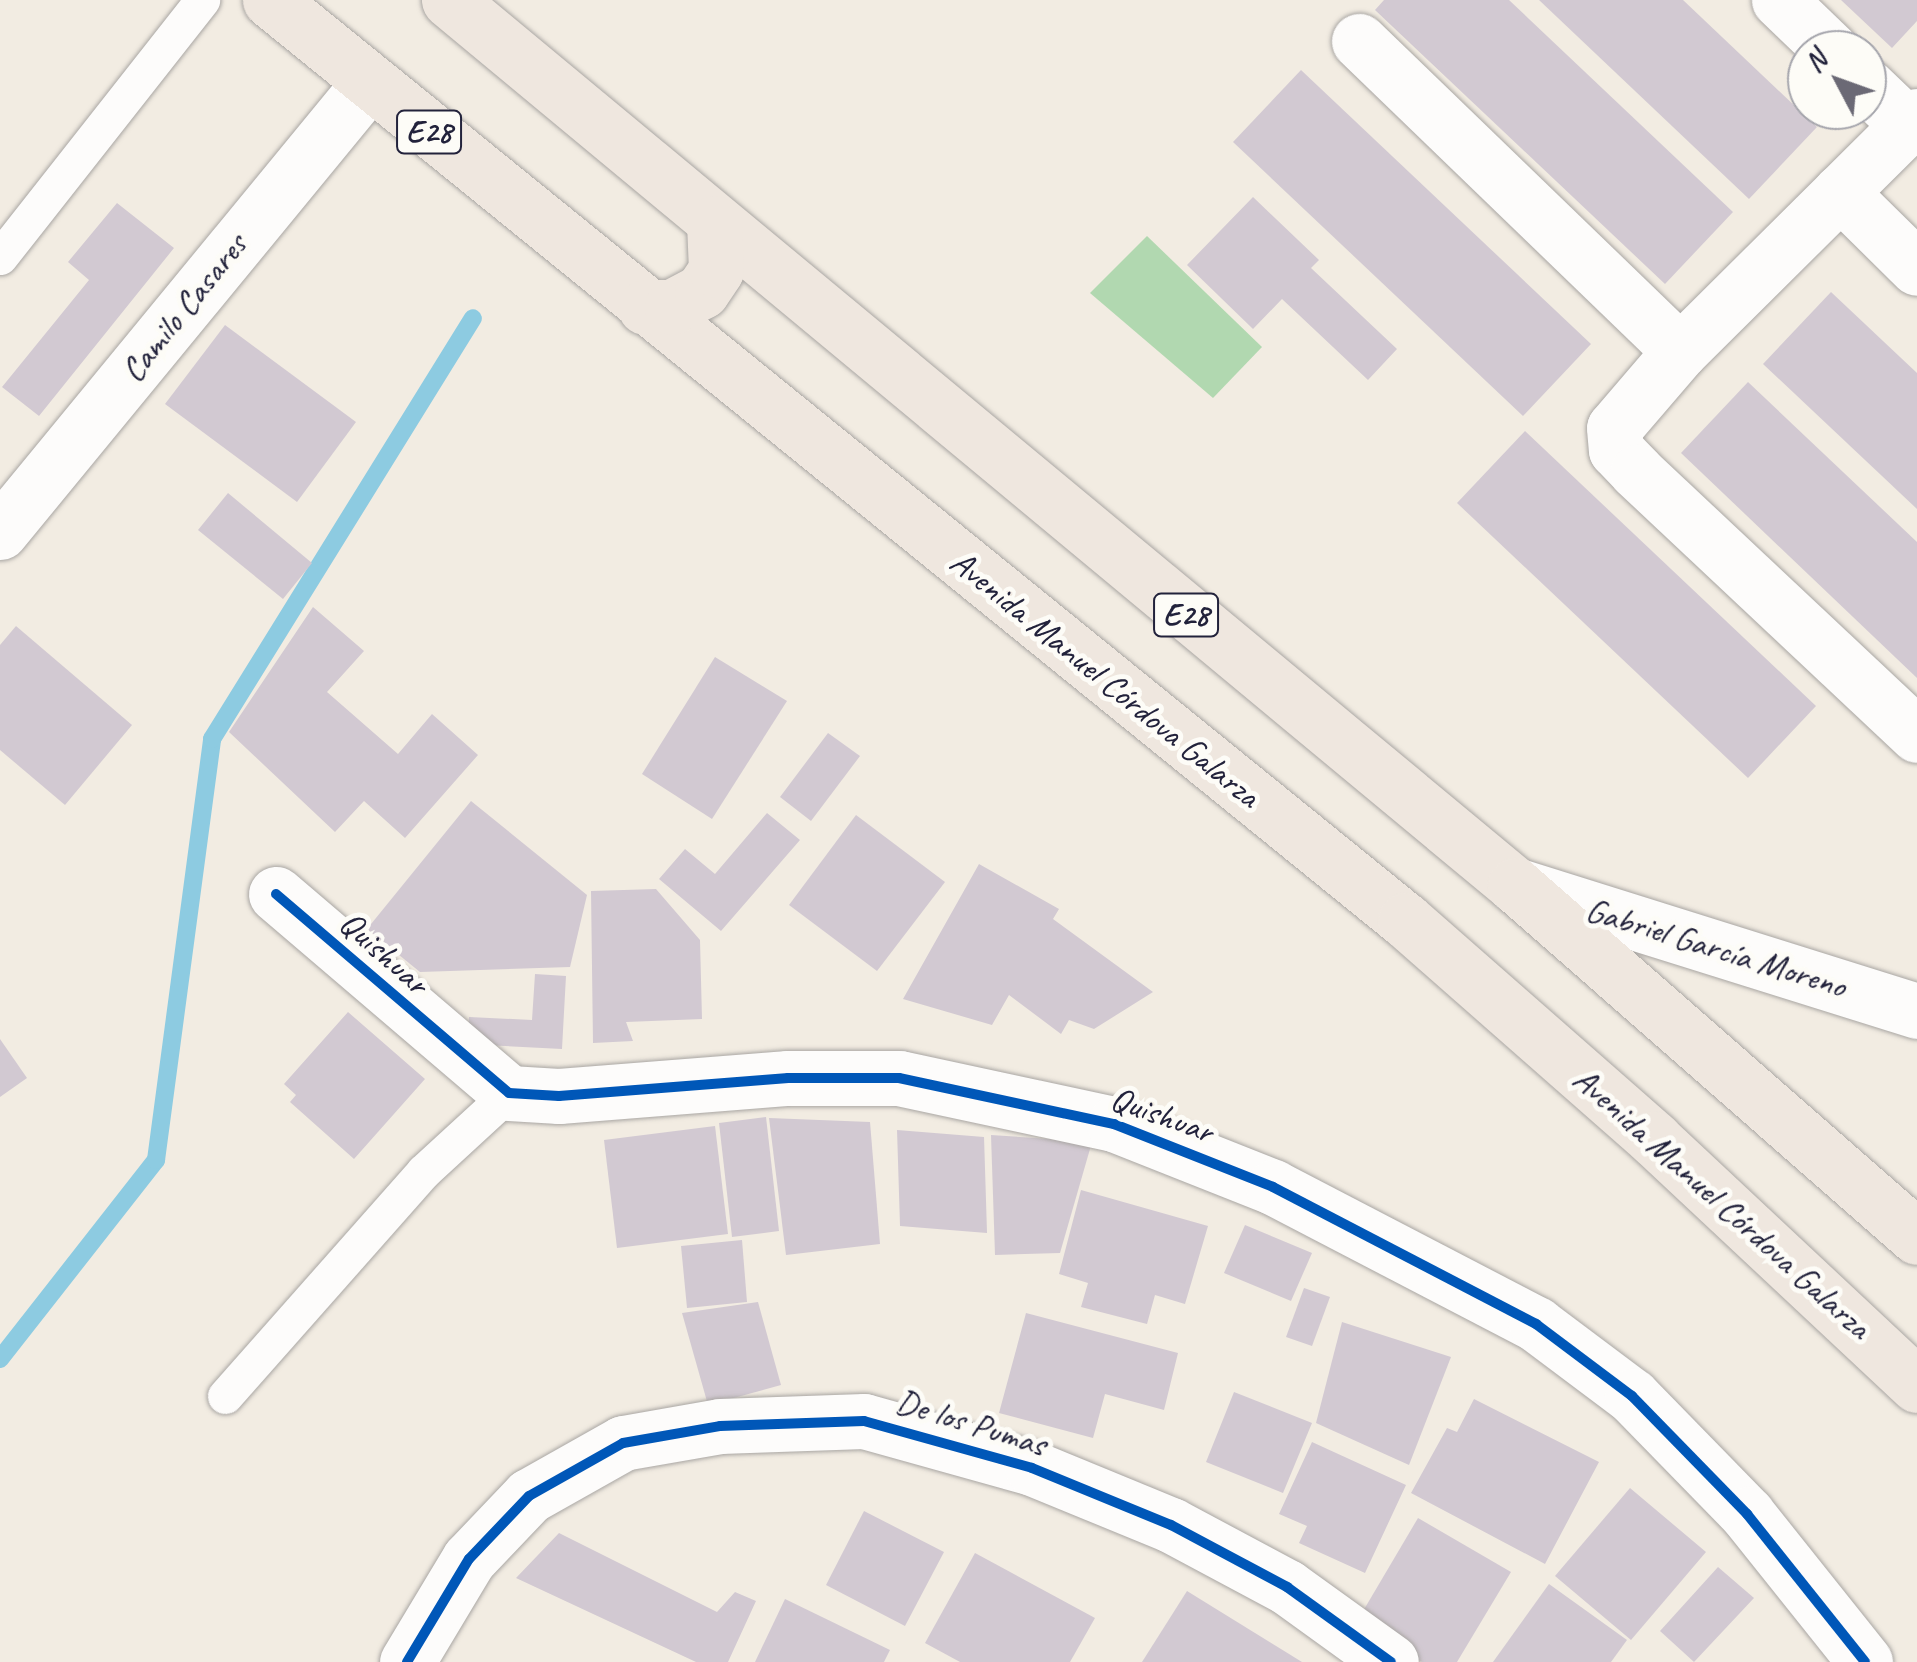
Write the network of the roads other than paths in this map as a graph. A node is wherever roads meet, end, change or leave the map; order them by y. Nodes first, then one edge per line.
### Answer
1 (202, 0) edge
2 (270, 0) edge
3 (449, 0) edge
4 (1780, 0) edge
5 (1810, 30) edge
6 (1359, 41) dead end
7 (369, 84) junction
8 (1887, 102) edge
9 (1912, 121) edge
10 (1840, 192) junction
11 (714, 224) junction
12 (0, 257) edge
13 (1917, 268) edge
14 (644, 307) junction
15 (1680, 351) junction
16 (0, 532) edge
17 (1917, 736) edge
18 (1515, 885) junction
19 (276, 894) dead end
20 (1917, 1012) edge
21 (509, 1093) junction
22 (1917, 1237) edge
23 (1917, 1385) edge
24 (226, 1396) dead end
25 (407, 1662) edge
26 (1391, 1662) edge
27 (1865, 1662) edge

1 - 12 lane
2 - 7 main road, Avenida Manuel Córdova Galarza / E28
3 - 11 main road, E28
4 - 5 street
6 - 15 street
7 - 14 main road, Avenida Manuel Córdova Galarza / E28
7 - 16 street, Camilo Casares
8 - 9 street
9 - 10 street
10 - 13 street
10 - 15 street
11 - 14 main road
11 - 18 main road, E28
14 - 23 main road, Avenida Manuel Córdova Galarza / E28
15 - 17 street
18 - 20 street, Gabriel García Moreno
18 - 22 main road, E28
19 - 21 street, Quishuar
21 - 24 lane
21 - 27 street, Quishuar
25 - 26 street, De los Pumas

